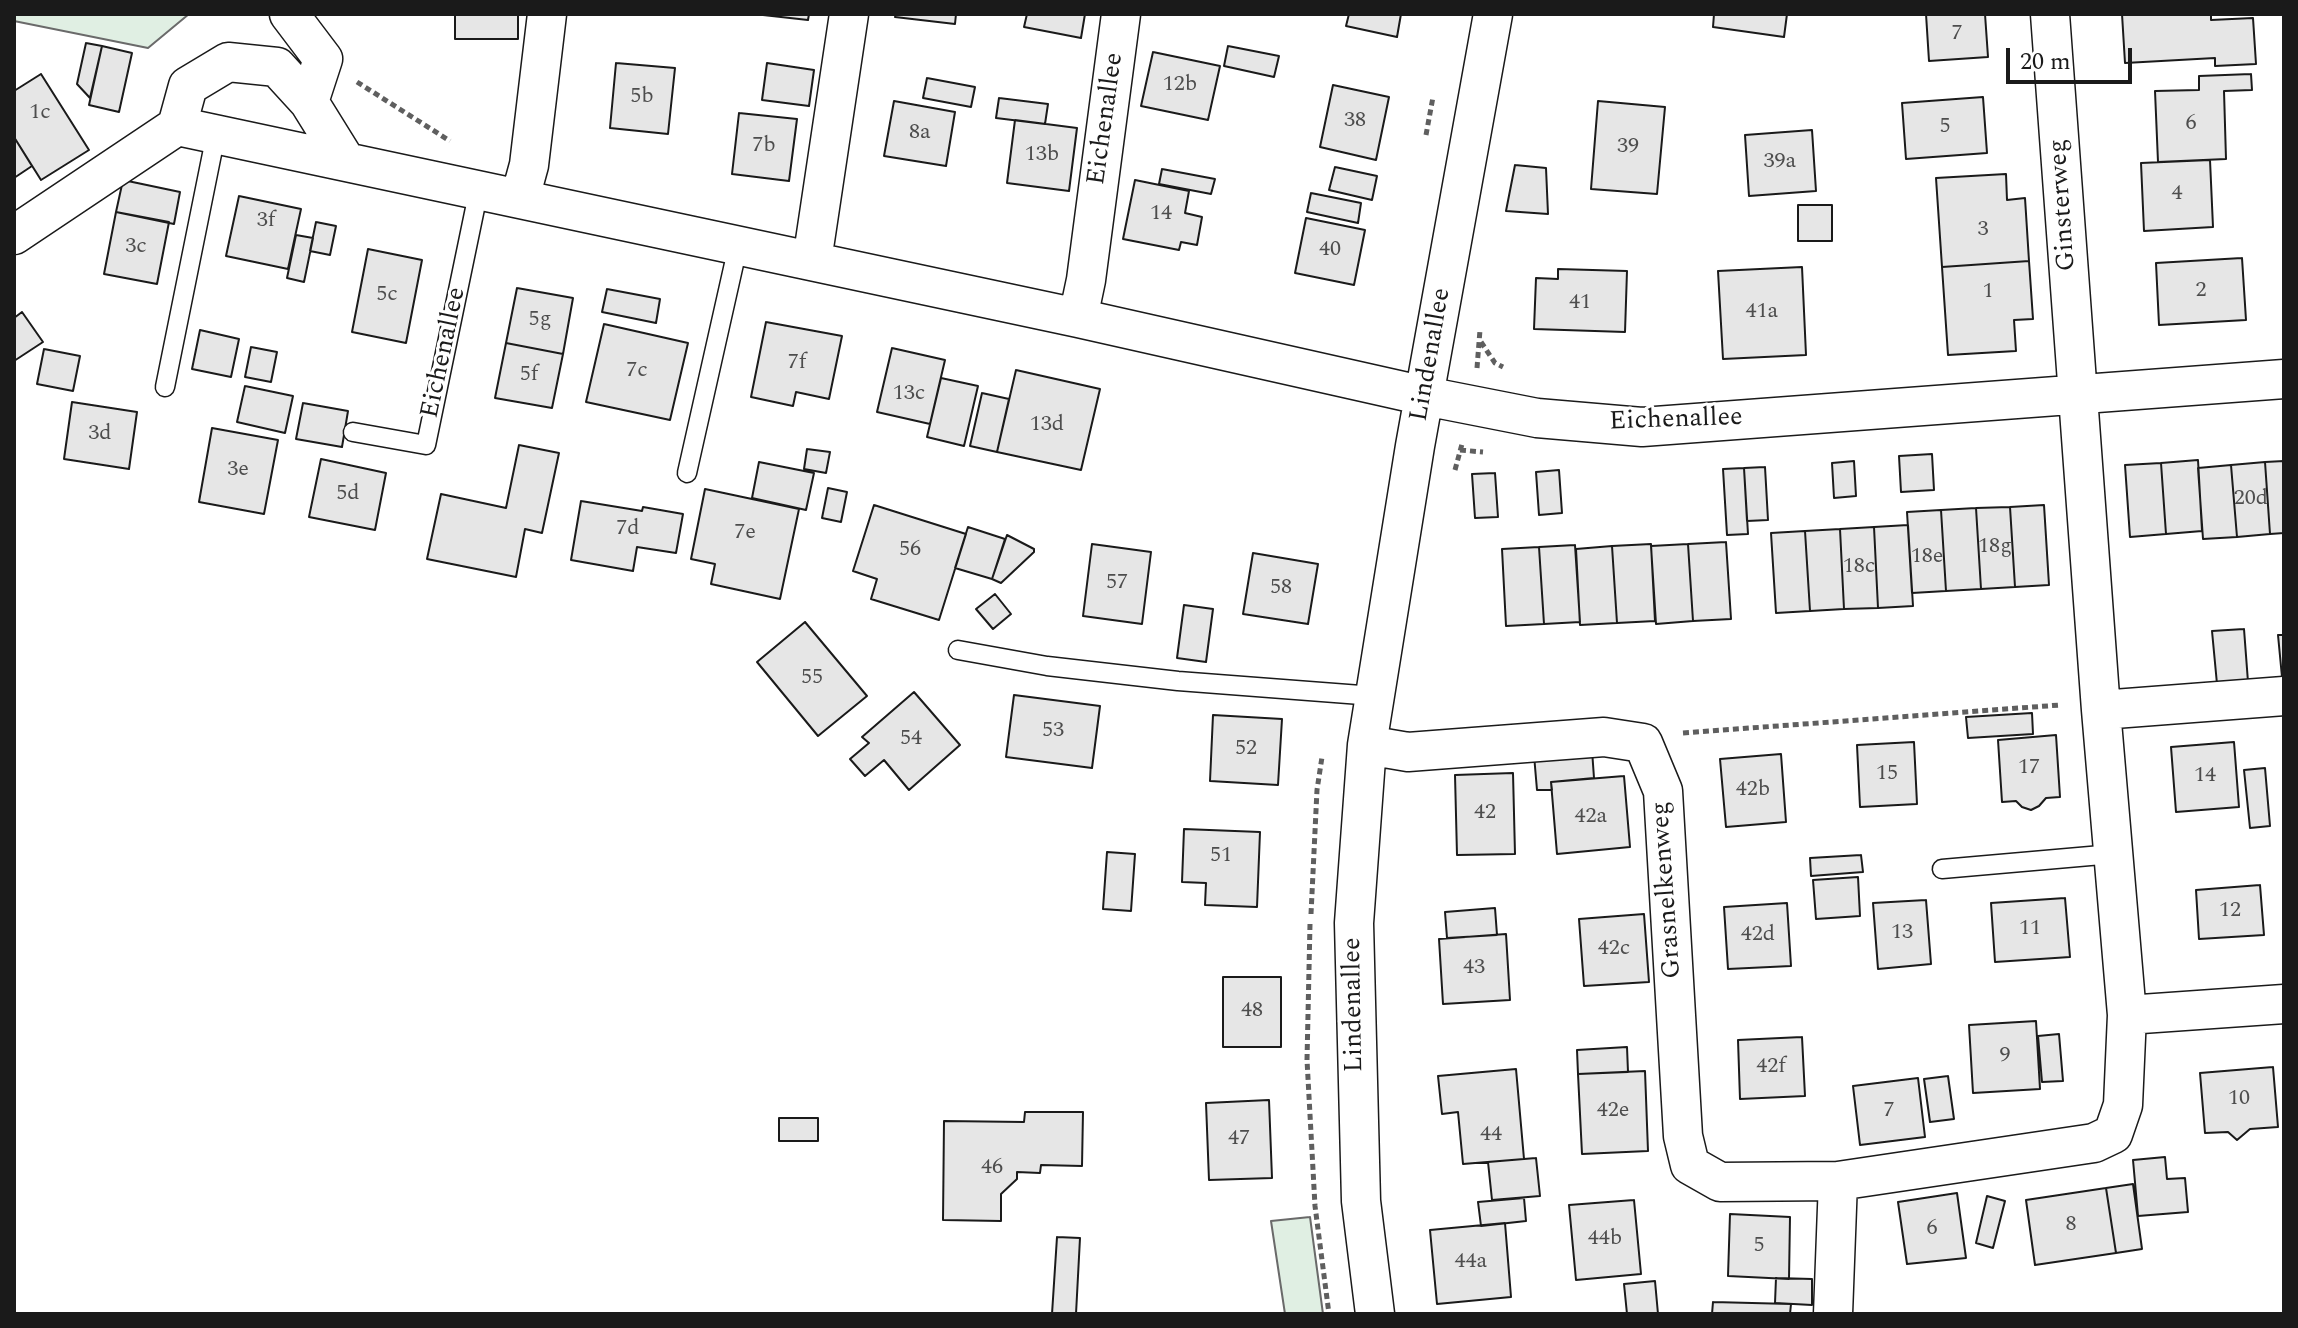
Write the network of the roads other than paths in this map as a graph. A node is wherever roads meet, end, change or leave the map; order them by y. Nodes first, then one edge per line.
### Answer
1 (289, 14) edge
2 (547, 14) edge
3 (849, 14) edge
4 (1121, 14) edge
5 (1493, 14) edge
6 (2050, 14) edge
7 (309, 102) junction
8 (177, 126) junction
9 (216, 134) junction
10 (345, 160) junction
11 (479, 189) junction
12 (520, 198) junction
13 (14, 235) edge
14 (738, 246) junction
15 (812, 261) junction
16 (1078, 318) junction
17 (2284, 379) edge
18 (165, 387) dead end
19 (2079, 395) junction
20 (1425, 396) junction
21 (353, 432) dead end
22 (687, 473) dead end
23 (958, 650) dead end
24 (1374, 696) junction
25 (2284, 696) edge
26 (2101, 710) junction
27 (1367, 745) junction
28 (2113, 854) junction
29 (1942, 869) dead end
30 (2284, 1004) edge
31 (2127, 1015) junction
32 (1838, 1181) junction
33 (1375, 1314) edge
34 (1833, 1314) edge

1 - 7 street
2 - 12 street
3 - 15 street
4 - 16 street, Eichenallee
5 - 20 street, Lindenallee
6 - 19 street, Ginsterweg
7 - 8 street
7 - 10 street
8 - 9 street, Eichenallee
8 - 13 street
9 - 10 street, Eichenallee
9 - 18 lane
10 - 11 street, Eichenallee
11 - 12 street, Eichenallee
11 - 21 lane, Eichenallee
12 - 14 street, Eichenallee
14 - 15 street, Eichenallee
14 - 22 lane
15 - 16 street, Eichenallee
16 - 20 street, Eichenallee
17 - 19 street, Eichenallee
19 - 20 street, Eichenallee
19 - 26 street, Grasnelkenweg
20 - 24 street, Lindenallee
23 - 24 lane
24 - 27 street, Lindenallee
25 - 26 street
26 - 28 street, Grasnelkenweg
27 - 32 street, Grasnelkenweg
27 - 33 street, Lindenallee
28 - 29 lane
28 - 31 street, Grasnelkenweg
30 - 31 street
31 - 32 street, Grasnelkenweg
32 - 34 street

